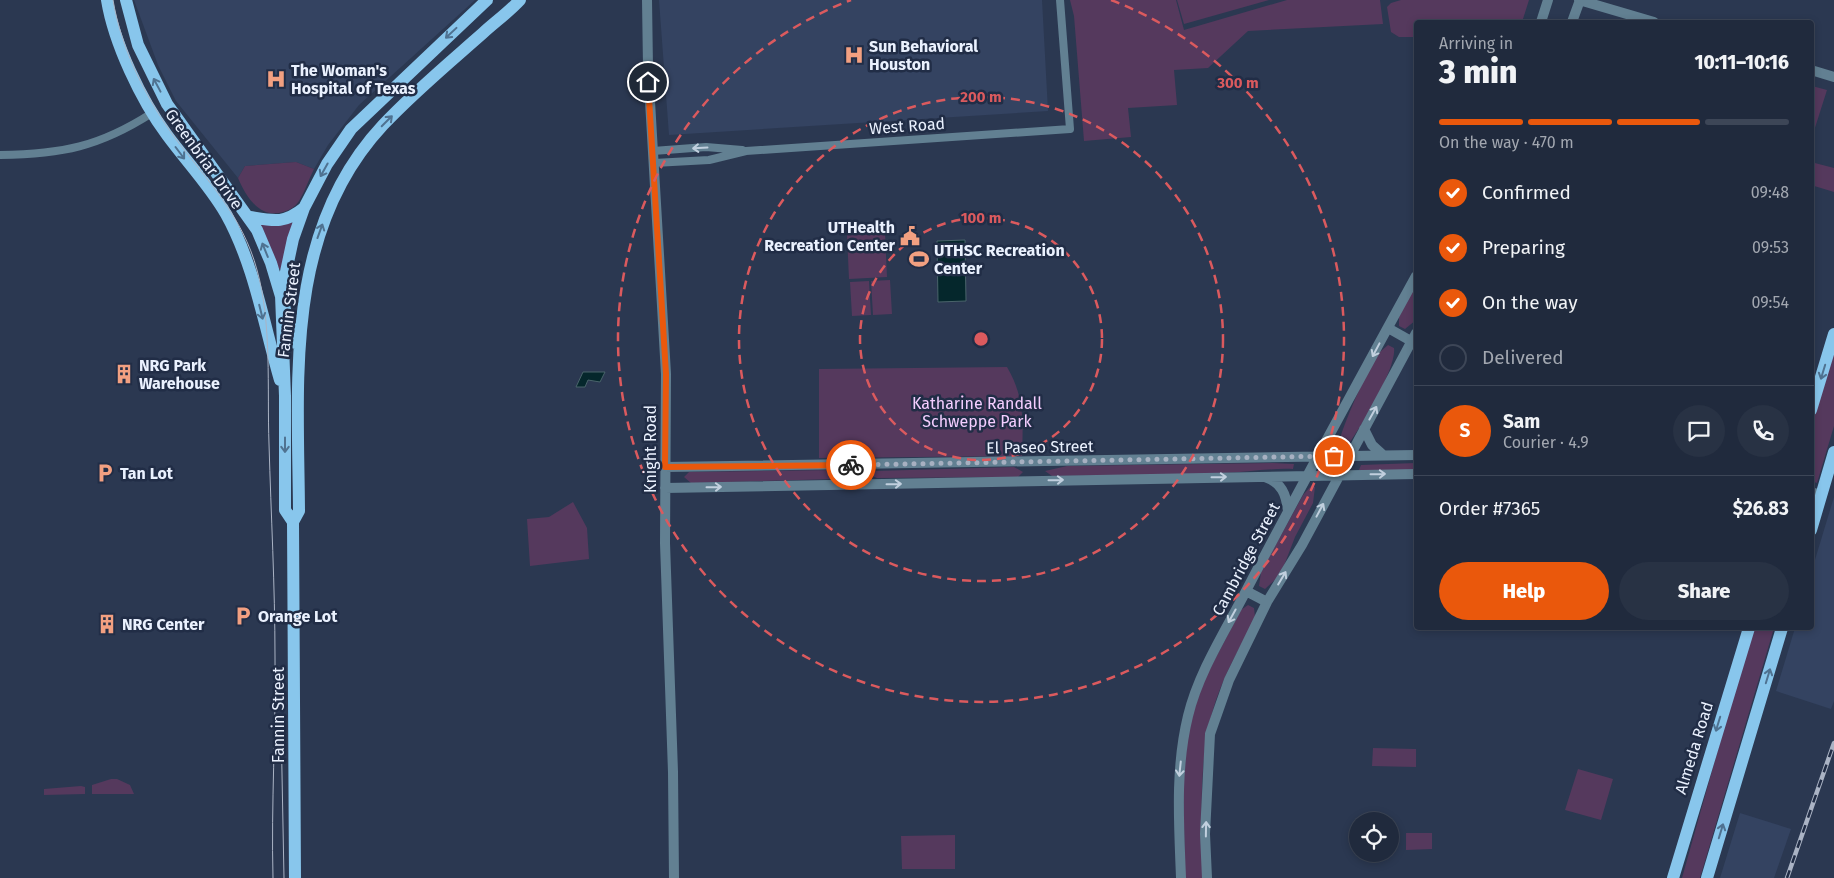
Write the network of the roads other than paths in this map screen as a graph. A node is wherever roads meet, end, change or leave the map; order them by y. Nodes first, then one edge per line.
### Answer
1 (107, 0) edge
2 (126, 0) edge
3 (487, 0) edge
4 (520, 0) edge
5 (642, 0) edge
6 (647, 0) edge
7 (1060, 0) edge
8 (1548, 0) edge
9 (1580, 0) edge
10 (647, 20) junction
11 (1542, 20) edge
12 (1573, 20) edge
13 (1647, 20) edge
14 (1814, 71) edge
15 (1834, 77) edge
16 (152, 114) junction
17 (653, 151) junction
18 (746, 151) junction
19 (0, 154) edge
20 (654, 163) junction
21 (304, 208) junction
22 (250, 217) junction
23 (1414, 280) edge
24 (282, 296) junction
25 (1388, 328) junction
26 (1834, 334) edge
27 (1414, 337) edge
28 (298, 365) junction
29 (285, 396) junction
30 (1814, 400) edge
31 (1364, 429) junction
32 (1834, 452) edge
33 (1349, 455) junction
34 (1383, 455) junction
35 (1414, 455) edge
36 (1319, 456) junction
37 (1034, 462) junction
38 (858, 465) junction
39 (665, 467) junction
40 (1414, 474) edge
41 (1339, 475) junction
42 (1259, 476) junction
43 (1308, 476) junction
44 (1031, 481) junction
45 (858, 484) junction
46 (665, 488) junction
47 (1816, 494) edge
48 (1288, 511) junction
49 (1814, 513) edge
50 (293, 522) junction
51 (1246, 591) junction
52 (1267, 602) junction
53 (1748, 630) edge
54 (1781, 630) edge
55 (295, 878) edge
56 (674, 878) edge
57 (1181, 878) edge
58 (1207, 878) edge
59 (1673, 878) edge
60 (1707, 878) edge

1 - 16 main road, Greenbriar Drive
22 -> 2 main road, Greenbriar Drive
3 -> 21 main road, Fannin Street
28 -> 4 main road, Fannin Street
5 - 10 street, Knight Road
6 - 10 street, Knight Road
7 - 18 street, West Road
8 - 11 street
9 - 12 street
9 - 13 street
10 - 17 street, Knight Road
14 - 15 street
16 - 19 street
16 -> 29 main road, Greenbriar Drive
18 -> 17 street, West Road
17 - 20 street, Knight Road
18 - 20 street, West Road
20 - 39 street, Knight Road
21 - 22 main road
21 - 24 main road, Fannin Street
24 -> 22 main road, Greenbriar Drive
23 - 25 street, Cambridge Street
24 - 28 main road, Greenbriar Drive
24 - 29 main road, Fannin Street
25 - 27 street
25 -> 36 street, Cambridge Street
26 -> 30 main road
31 -> 27 street
28 - 50 main road, Fannin Street
29 -> 50 main road, Fannin Street
31 - 33 street
31 - 34 street
32 - 47 main road
33 - 34 street, El Paseo Street
33 - 36 street, El Paseo Street
33 - 41 street
34 - 35 street, El Paseo Street
36 - 37 street, El Paseo Street
36 - 43 street, Cambridge Street
37 - 38 street, El Paseo Street
37 - 44 street
38 - 39 street, El Paseo Street
38 - 45 street
39 - 46 street, Knight Road
41 -> 40 street, El Paseo Street
41 - 43 street, El Paseo Street
52 -> 41 street
42 - 43 street, El Paseo Street
44 -> 42 street, El Paseo Street
42 - 48 street
43 - 48 street, Cambridge Street
45 -> 44 street, El Paseo Street
46 -> 45 street, El Paseo Street
46 - 56 street, Knight Road
47 - 49 main road
48 - 51 street, Cambridge Street
50 - 55 main road, Fannin Street
51 - 52 street
51 -> 57 street, Cambridge Street
58 -> 52 street
53 -> 59 main road, Almeda Road
60 -> 54 main road

